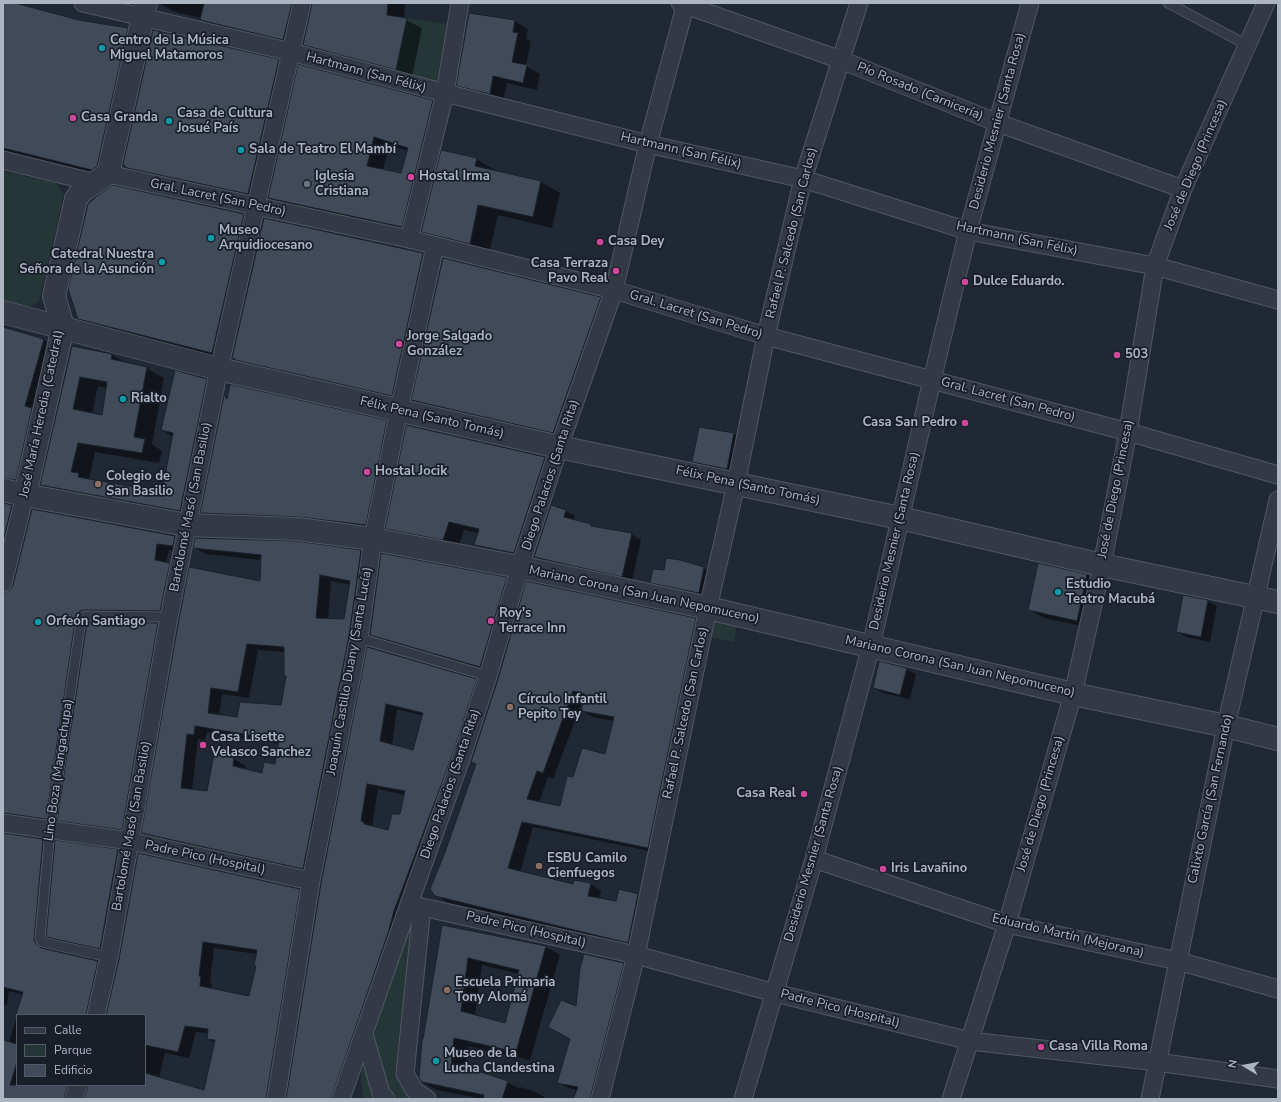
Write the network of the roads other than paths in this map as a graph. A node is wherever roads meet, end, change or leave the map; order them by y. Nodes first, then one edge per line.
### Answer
1 (83, 3) edge
2 (302, 3) edge
3 (460, 3) edge
4 (859, 3) edge
5 (1030, 3) edge
6 (1168, 3) edge
7 (1266, 3) edge
8 (684, 4) edge
9 (145, 10) edge
10 (1247, 45) junction
11 (291, 52) junction
12 (841, 60) junction
13 (445, 93) junction
14 (998, 123) junction
15 (648, 144) junction
16 (3, 160) edge
17 (102, 177) junction
18 (803, 179) junction
19 (1182, 189) junction
20 (256, 206) junction
21 (968, 231) junction
22 (409, 239) junction
23 (434, 246) junction
24 (1155, 266) junction
25 (614, 290) junction
26 (54, 296) junction
27 (1278, 300) edge
28 (3, 312) edge
29 (27, 318) junction
30 (63, 327) junction
31 (766, 336) junction
32 (219, 369) junction
33 (932, 380) junction
34 (399, 410) junction
35 (1128, 432) junction
36 (560, 447) junction
37 (1278, 475) edge
38 (736, 484) junction
39 (3, 490) edge
40 (25, 496) junction
41 (1278, 500) edge
42 (900, 518) junction
43 (187, 525) junction
44 (373, 539) junction
45 (1102, 565) junction
46 (520, 567) junction
47 (3, 583) edge
48 (1255, 598) junction
49 (1278, 602) edge
50 (708, 608) junction
51 (169, 617) junction
52 (359, 638) junction
53 (871, 646) junction
54 (488, 676) junction
55 (1073, 694) junction
56 (1226, 726) junction
57 (1278, 739) edge
58 (3, 823) edge
59 (50, 830) junction
60 (130, 841) junction
61 (814, 859) junction
62 (311, 881) junction
63 (415, 905) junction
64 (1007, 924) junction
65 (636, 955) junction
66 (109, 957) junction
67 (1178, 961) junction
68 (1278, 989) edge
69 (775, 992) junction
70 (96, 1014) edge
71 (364, 1034) junction
72 (970, 1041) junction
73 (1157, 1062) junction
74 (348, 1078) junction
75 (1278, 1079) edge
76 (78, 1086) edge
77 (74, 1099) edge
78 (276, 1099) edge
79 (341, 1099) edge
80 (352, 1099) edge
81 (386, 1099) edge
82 (427, 1099) edge
83 (600, 1099) edge
84 (743, 1099) edge
85 (951, 1099) edge
86 (1150, 1099) edge

1 - 9 street, Hartmann (San Félix)
2 - 11 street, Bartolomé Masó (San Basilio)
3 - 13 street
4 - 12 street, Rafael P. Salcedo (San Carlos)
5 - 14 street, Desiderio Mesnier (Santa Rosa)
6 - 10 lane
7 - 10 street, José de Diego (Princesa)
8 - 12 street, Pío Rosado (Carnicería)
8 - 15 street, Diego Palacios (Santa Rita)
9 - 11 street, Hartmann (San Félix)
9 - 17 street
10 - 19 street, José de Diego (Princesa)
11 - 13 street, Hartmann (San Félix)
11 - 20 street, Bartolomé Masó (San Basilio)
12 - 14 street, Pío Rosado (Carnicería)
12 - 18 street, Rafael P. Salcedo (San Carlos)
13 - 15 street, Hartmann (San Félix)
13 - 22 street
14 - 19 street, Pío Rosado (Carnicería)
14 - 21 street, Desiderio Mesnier (Santa Rosa)
15 - 18 street, Hartmann (San Félix)
15 - 25 street, Diego Palacios (Santa Rita)
16 - 17 street, Gral. Lacret (San Pedro)
17 - 20 street, Gral. Lacret (San Pedro)
17 - 26 street, José María Heredia (Catedral)
18 - 21 street, Hartmann (San Félix)
18 - 31 street, Rafael P. Salcedo (San Carlos)
19 - 24 street, José de Diego (Princesa)
20 - 22 street, Gral. Lacret (San Pedro)
20 - 32 street, Bartolomé Masó (San Basilio)
21 - 24 street, Hartmann (San Félix)
21 - 33 street, Desiderio Mesnier (Santa Rosa)
22 - 23 street, Gral. Lacret (San Pedro)
23 - 25 street, Gral. Lacret (San Pedro)
23 - 34 street, Joaquín Castillo Duany (Santa Lucía)
24 - 27 street, Hartmann (San Félix)
24 - 35 street, José de Diego (Princesa)
25 - 31 street, Gral. Lacret (San Pedro)
25 - 36 street, Diego Palacios (Santa Rita)
26 - 29 street
26 - 30 street, José María Heredia (Catedral)
28 - 29 street, Félix Pena (Santo Tomás)
29 - 30 street, Félix Pena (Santo Tomás)
30 - 32 street, Félix Pena (Santo Tomás)
30 - 40 street, José María Heredia (Catedral)
31 - 33 street, Gral. Lacret (San Pedro)
31 - 38 street, Rafael P. Salcedo (San Carlos)
32 - 34 street, Félix Pena (Santo Tomás)
32 - 43 street, Bartolomé Masó (San Basilio)
33 - 35 street, Gral. Lacret (San Pedro)
33 - 42 street, Desiderio Mesnier (Santa Rosa)
34 - 36 street, Félix Pena (Santo Tomás)
34 - 44 street, Joaquín Castillo Duany (Santa Lucía)
35 - 37 street, Gral. Lacret (San Pedro)
35 - 45 street, José de Diego (Princesa)
36 - 38 street, Félix Pena (Santo Tomás)
36 - 46 street, Diego Palacios (Santa Rita)
38 - 42 street, Félix Pena (Santo Tomás)
38 - 50 street, Rafael P. Salcedo (San Carlos)
39 - 40 street, Mariano Corona (San Juan Nepomuceno)
40 - 43 street, Mariano Corona (San Juan Nepomuceno)
40 - 47 street, José María Heredia (Catedral)
41 - 48 street, Calixto García (San Fernando)
42 - 45 street, Félix Pena (Santo Tomás)
42 - 53 street, Desiderio Mesnier (Santa Rosa)
43 - 44 street, Mariano Corona (San Juan Nepomuceno)
43 - 51 street, Bartolomé Masó (San Basilio)
44 - 46 street, Mariano Corona (San Juan Nepomuceno)
44 - 52 street, Joaquín Castillo Duany (Santa Lucía)
45 - 48 street, Félix Pena (Santo Tomás)
45 - 55 street, José de Diego (Princesa)
46 - 50 street, Mariano Corona (San Juan Nepomuceno)
46 - 54 street, Diego Palacios (Santa Rita)
48 - 49 street, Félix Pena (Santo Tomás)
48 - 56 street, Calixto García (San Fernando)
50 - 53 street, Mariano Corona (San Juan Nepomuceno)
50 - 65 street, Rafael P. Salcedo (San Carlos)
51 - 59 lane, Lino Boza (Mangachupa)
51 - 60 street, Bartolomé Masó (San Basilio)
52 - 54 lane
52 - 62 street, Joaquín Castillo Duany (Santa Lucía)
53 - 55 street, Mariano Corona (San Juan Nepomuceno)
53 - 61 street, Desiderio Mesnier (Santa Rosa)
54 - 63 street, Diego Palacios (Santa Rita)
55 - 56 street, Mariano Corona (San Juan Nepomuceno)
55 - 64 street, José de Diego (Princesa)
56 - 57 street, Mariano Corona (San Juan Nepomuceno)
56 - 67 street, Calixto García (San Fernando)
58 - 59 street, Padre Pico (Hospital)
59 - 60 street, Padre Pico (Hospital)
59 - 66 lane, Lino Boza (Mangachupa)
60 - 62 street, Padre Pico (Hospital)
60 - 66 street, Bartolomé Masó (San Basilio)
61 - 64 street, Eduardo Martín (Mejorana)
61 - 69 street, Desiderio Mesnier (Santa Rosa)
62 - 78 street, Joaquín Castillo Duany (Santa Lucía)
63 - 65 street, Padre Pico (Hospital)
63 - 71 street, Diego Palacios (Santa Rita)
63 - 82 street
64 - 67 street, Eduardo Martín (Mejorana)
64 - 72 street, José de Diego (Princesa)
65 - 69 street, Padre Pico (Hospital)
65 - 83 street, Rafael P. Salcedo (San Carlos)
66 - 70 street, Bartolomé Masó (San Basilio)
67 - 68 street, Eduardo Martín (Mejorana)
67 - 73 street, Calixto García (San Fernando)
69 - 72 street, Padre Pico (Hospital)
69 - 84 street, Desiderio Mesnier (Santa Rosa)
71 - 74 street, Diego Palacios (Santa Rita)
71 - 81 street
72 - 73 street, Padre Pico (Hospital)
72 - 85 street, José de Diego (Princesa)
73 - 75 street, Padre Pico (Hospital)
73 - 86 street, Calixto García (San Fernando)
74 - 79 street, Diego Palacios (Santa Rita)
74 - 80 street
76 - 77 street

